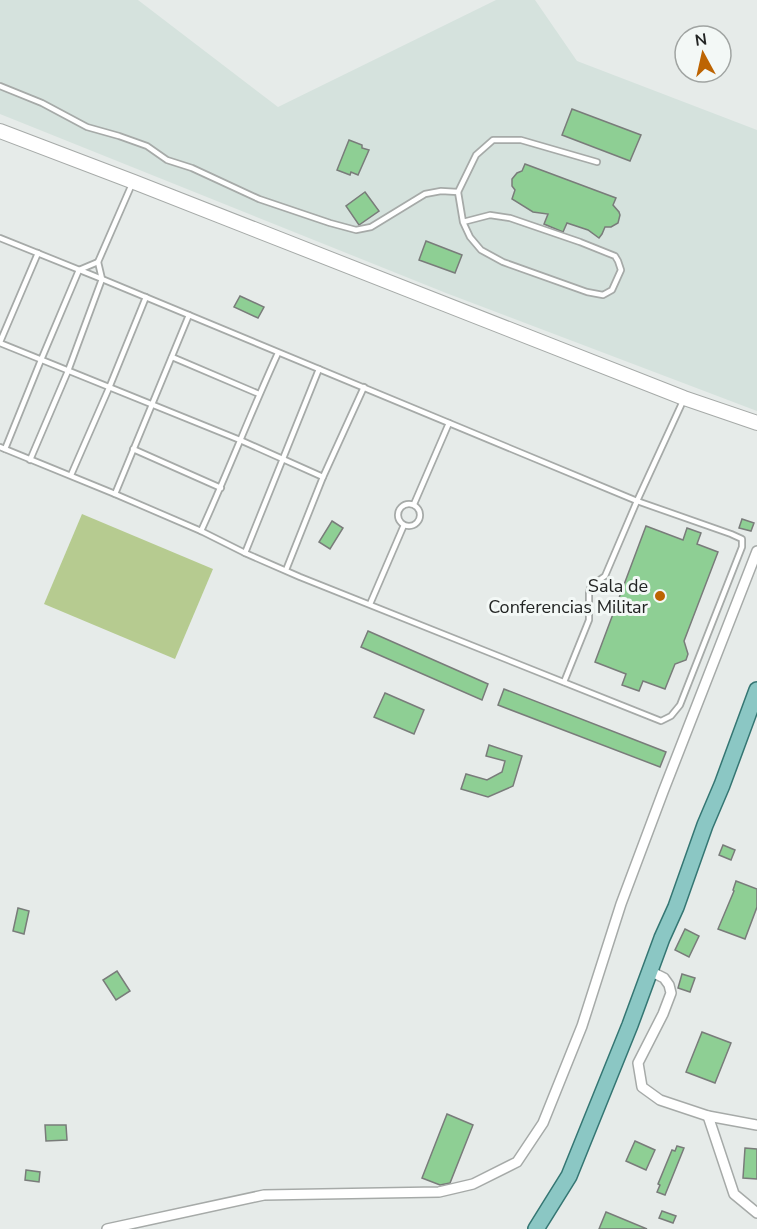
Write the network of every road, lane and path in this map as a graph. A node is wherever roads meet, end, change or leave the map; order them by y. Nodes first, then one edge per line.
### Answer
1 (0, 86) edge
2 (0, 131) edge
3 (597, 162) dead end
4 (134, 182) junction
5 (458, 192) junction
6 (462, 222) junction
7 (0, 238) edge
8 (38, 253) junction
9 (98, 262) junction
10 (79, 270) junction
11 (102, 279) junction
12 (146, 297) junction
13 (189, 315) junction
14 (0, 343) edge
15 (278, 353) junction
16 (172, 357) junction
17 (41, 360) junction
18 (319, 369) junction
19 (68, 370) junction
20 (364, 387) junction
21 (109, 388) junction
22 (259, 394) junction
23 (684, 398) junction
24 (152, 404) junction
25 (449, 423) junction
26 (757, 423) edge
27 (240, 440) junction
28 (3, 448) edge
29 (133, 449) junction
30 (30, 460) junction
31 (282, 460) junction
32 (71, 475) junction
33 (323, 477) junction
34 (221, 488) junction
35 (115, 494) junction
36 (637, 501) junction
37 (414, 504) junction
38 (404, 525) junction
39 (201, 531) junction
40 (757, 551) edge
41 (245, 553) junction
42 (286, 570) junction
43 (370, 604) junction
44 (564, 682) junction
45 (757, 690) edge
46 (650, 971) junction
47 (708, 1116) junction
48 (757, 1125) edge
49 (757, 1213) edge
50 (107, 1229) edge
51 (536, 1229) edge

1 - 5 lane
2 - 4 main road
3 - 5 lane
4 - 9 lane
4 - 23 main road
5 - 6 lane
6 - 6 lane
7 - 8 lane
8 - 10 lane
8 - 14 lane
9 - 10 lane
9 - 11 lane
10 - 11 lane
10 - 17 lane
11 - 12 lane
11 - 19 lane
12 - 13 lane
12 - 21 lane
13 - 15 lane
13 - 16 lane
14 - 17 lane
15 - 18 lane
15 - 22 lane
16 - 22 lane
16 - 24 lane
17 - 19 lane
17 - 28 lane
18 - 20 lane
18 - 31 lane
19 - 21 lane
19 - 30 lane
20 - 25 lane
20 - 33 lane
21 - 24 lane
21 - 32 lane
22 - 27 lane
23 - 26 main road
23 - 36 lane
24 - 27 lane
24 - 29 lane
25 - 36 lane
25 - 37 lane
27 - 31 lane
27 - 34 lane
28 - 30 lane
29 - 34 lane
29 - 35 lane
30 - 32 lane
31 - 33 lane
31 - 41 lane
32 - 35 lane
33 - 42 lane
34 - 39 lane
35 - 39 lane
36 - 44 lane
36 - 44 lane
37 - 38 lane
37 - 38 lane
38 - 43 lane
39 - 41 lane
40 - 50 street
41 - 42 lane
42 - 43 lane
43 - 44 lane
45 - 46 main road
46 - 47 street
46 - 51 main road
47 - 48 street
47 - 49 street

